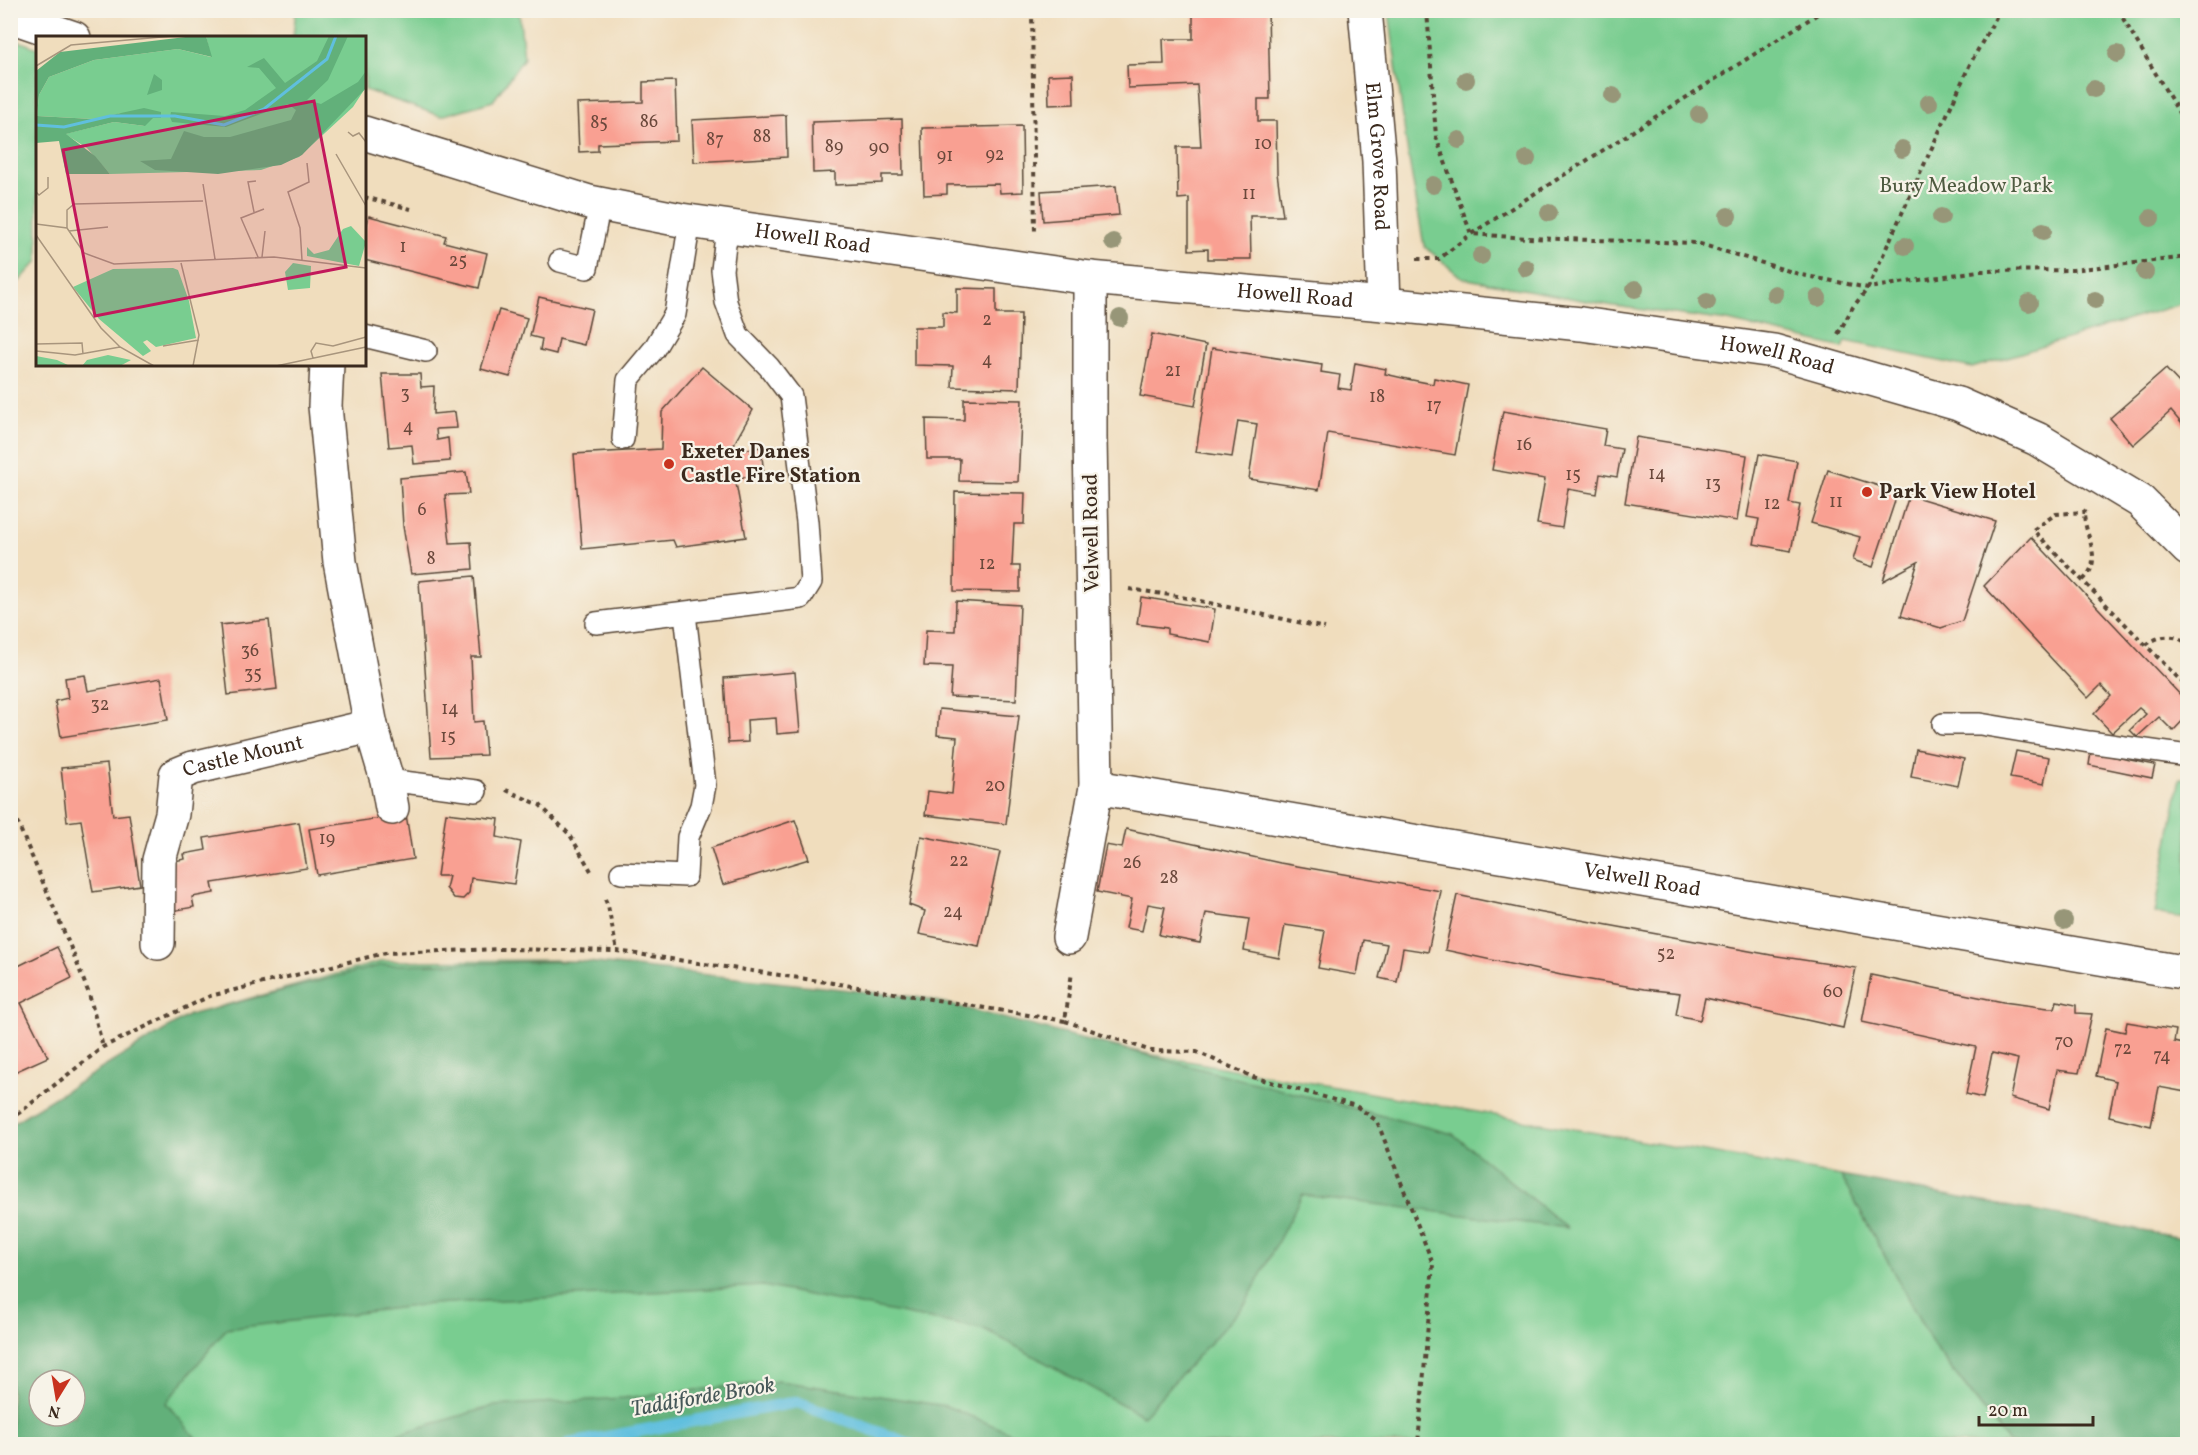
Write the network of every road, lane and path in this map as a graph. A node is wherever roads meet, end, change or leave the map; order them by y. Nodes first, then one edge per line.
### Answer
1 (1032, 10) edge
2 (1365, 10) edge
3 (1427, 10) edge
4 (1824, 10) edge
5 (2000, 10) edge
6 (2118, 10) edge
7 (10, 16) edge
8 (68, 36) edge
9 (2187, 128) edge
10 (366, 134) edge
11 (366, 197) edge
12 (600, 204) junction
13 (411, 209) dead end
14 (690, 221) junction
15 (727, 227) junction
16 (1471, 234) junction
17 (2187, 257) edge
18 (1383, 260) junction
19 (560, 261) dead end
20 (1036, 271) junction
21 (1090, 278) junction
22 (1868, 288) junction
23 (1384, 304) junction
24 (366, 336) edge
25 (426, 351) dead end
26 (1824, 364) junction
27 (327, 366) edge
28 (623, 439) dead end
29 (2103, 477) junction
30 (2084, 512) junction
31 (2187, 549) edge
32 (2083, 580) junction
33 (1094, 587) junction
34 (685, 614) junction
35 (596, 623) dead end
36 (1325, 628) dead end
37 (2187, 644) edge
38 (2146, 645) junction
39 (2187, 681) edge
40 (1943, 724) dead end
41 (371, 726) junction
42 (2187, 756) edge
43 (1096, 787) junction
44 (500, 788) dead end
45 (476, 791) dead end
46 (389, 794) joint
47 (10, 805) edge
48 (13, 817) edge
49 (570, 835) dead end
50 (621, 873) dead end
51 (609, 906) dead end
52 (1069, 937) joint
53 (158, 944) dead end
54 (617, 951) junction
55 (2187, 973) edge
56 (1065, 1021) junction
57 (103, 1047) junction
58 (10, 1120) edge
59 (1418, 1444) edge

1 - 20 path
2 - 18 street, Elm Grove Road
3 - 16 path
4 - 16 path
5 - 22 path
6 - 9 path
7 - 8 street
10 - 12 street, Howell Road
11 - 13 path
12 - 14 street, Howell Road
12 - 19 lane
14 - 15 street, Howell Road
14 - 28 lane
15 - 20 street, Howell Road
15 - 34 lane
16 - 18 path
16 - 22 path
17 - 22 path
18 - 23 street, Elm Grove Road
20 - 21 street, Howell Road
21 - 23 street, Howell Road
21 - 33 street, Velwell Road
22 - 26 path
23 - 26 street, Howell Road
24 - 25 lane
26 - 29 street, Howell Road
27 - 41 street
29 - 30 path
29 - 31 street, Howell Road
30 - 32 path
30 - 32 path
32 - 38 path
33 - 36 path
33 - 43 street, Velwell Road
34 - 35 lane
34 - 50 lane
37 - 38 path
38 - 39 path
40 - 42 lane
41 - 46 street
41 - 53 street, Castle Mount
43 - 52 street, Velwell Road
43 - 55 street, Velwell Road
44 - 49 path
45 - 46 lane
47 - 48 path
48 - 57 path
51 - 54 path
52 - 56 path
54 - 56 path
54 - 57 path
56 - 59 path
57 - 58 path

